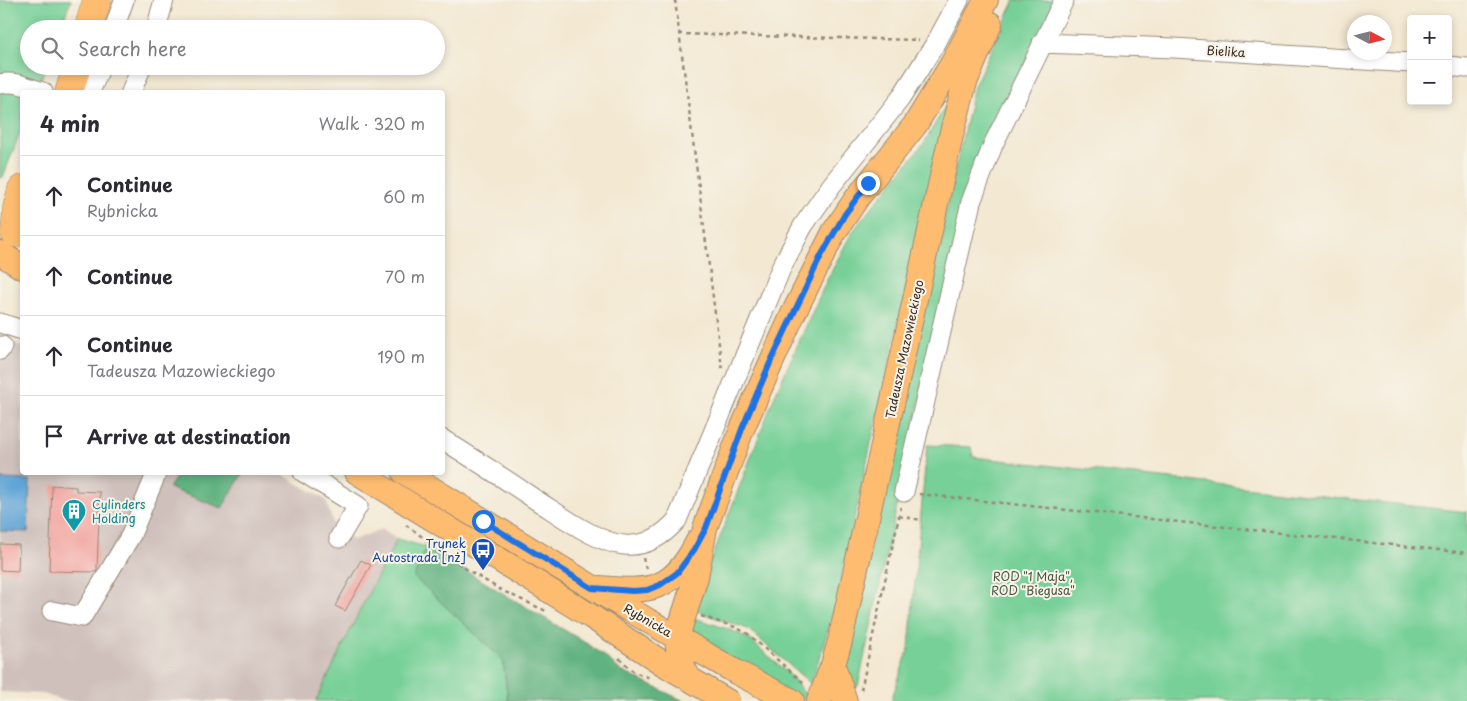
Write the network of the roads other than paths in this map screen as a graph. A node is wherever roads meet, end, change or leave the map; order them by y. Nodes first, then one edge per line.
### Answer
1 (78, 0) edge
2 (97, 0) edge
3 (124, 0) edge
4 (164, 0) edge
5 (960, 0) edge
6 (986, 0) edge
7 (1002, 0) edge
8 (1064, 0) edge
9 (72, 20) edge
10 (91, 20) edge
11 (117, 20) edge
12 (158, 20) edge
13 (1042, 43) junction
14 (1407, 63) edge
15 (1452, 66) edge
16 (1467, 68) edge
17 (57, 75) edge
18 (74, 75) edge
19 (97, 75) edge
20 (138, 75) edge
21 (0, 84) edge
22 (37, 90) edge
23 (53, 90) edge
24 (70, 90) edge
25 (91, 90) edge
26 (132, 90) edge
27 (20, 182) edge
28 (0, 196) edge
29 (20, 197) edge
30 (9, 241) edge
31 (20, 263) edge
32 (0, 323) edge
33 (20, 329) edge
34 (445, 441) edge
35 (156, 475) edge
36 (308, 475) edge
37 (362, 475) edge
38 (409, 475) edge
39 (904, 492) road end
40 (706, 528) junction
41 (338, 538) dead end
42 (592, 588) junction
43 (52, 611) dead end
44 (678, 637) junction
45 (833, 666) junction
46 (689, 679) junction
47 (808, 698) edge
48 (852, 699) edge
49 (728, 701) edge

1 - 9 highway
2 - 10 highway
3 - 11 street
4 - 12 street
5 - 34 street
6 - 40 main road
7 - 45 main road, Tadeusza Mazowieckiego
8 - 13 street
13 - 14 street, Bielika
13 - 39 street
15 - 16 street
17 - 23 highway
18 - 24 highway
19 - 25 street
20 - 26 street
21 - 22 street
27 - 28 highway
29 - 30 highway
30 - 31 main road
32 - 33 street
35 - 43 street
36 - 41 street
37 - 46 main road
38 - 42 main road, Rybnicka
40 - 42 main road
40 - 44 main road
42 - 44 main road, Rybnicka
44 - 46 main road
44 - 47 main road, Rybnicka
45 - 47 main road, Tadeusza Mazowieckiego
45 - 48 main road
46 - 49 main road

